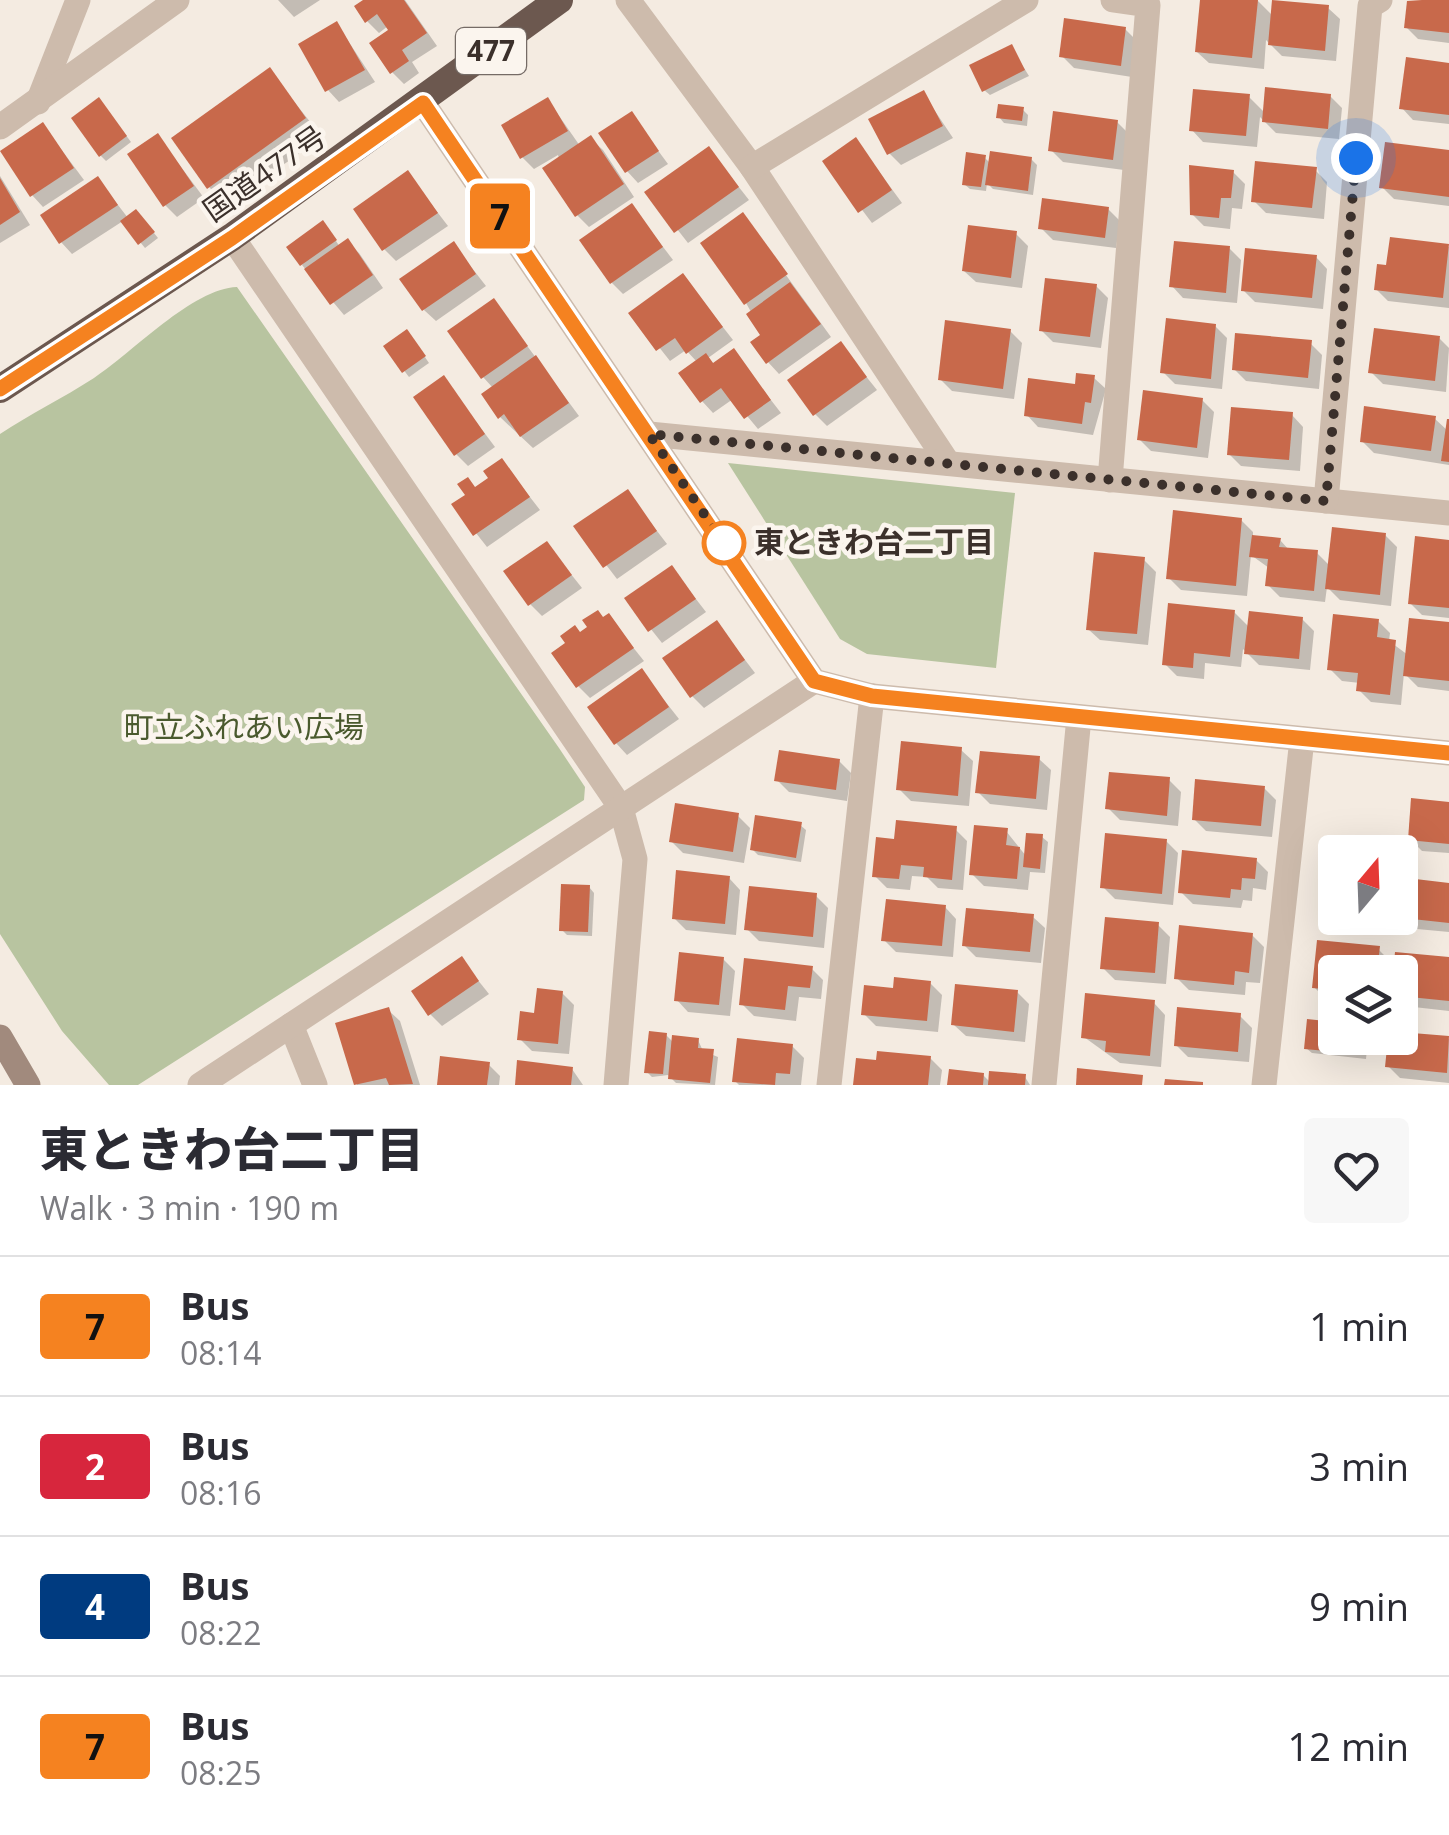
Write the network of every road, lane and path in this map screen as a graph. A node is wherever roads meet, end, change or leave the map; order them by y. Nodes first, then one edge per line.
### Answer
1 (78, 0) edge
2 (177, 0) edge
3 (559, 0) edge
4 (628, 0) edge
5 (1026, 0) edge
6 (1113, 0) edge
7 (1380, 0) edge
8 (1152, 3) edge
9 (38, 102) junction
10 (423, 103) junction
11 (0, 127) edge
12 (752, 167) junction
13 (232, 238) junction
14 (0, 388) edge
15 (649, 434) junction
16 (948, 464) junction
17 (1110, 480) junction
18 (1326, 501) junction
19 (1449, 513) edge
20 (814, 681) junction
21 (872, 696) junction
22 (1079, 717) junction
23 (1302, 738) junction
24 (1449, 753) edge
25 (621, 808) junction
26 (291, 1025) junction
27 (0, 1037) edge
28 (28, 1085) edge
29 (200, 1085) edge
30 (314, 1085) edge
31 (616, 1085) edge
32 (829, 1085) edge
33 (1044, 1085) edge
34 (1264, 1085) edge

1 - 9 street
2 - 9 street
3 - 10 highway, 国道477号 / 477
4 - 12 street
5 - 12 street
6 - 8 street
7 - 18 street
8 - 17 street
9 - 11 street
10 - 13 highway, 国道477号 / 477
10 - 15 street
12 - 16 street
13 - 14 highway, 国道477号 / 477
13 - 25 street
15 - 16 street
15 - 20 street
16 - 17 street
17 - 18 street
18 - 19 street
20 - 21 street
20 - 25 street
21 - 22 street
21 - 32 street
22 - 23 street
22 - 33 street
23 - 24 street
23 - 34 street
25 - 26 street
25 - 31 street
26 - 29 street
26 - 30 street
27 - 28 main road

